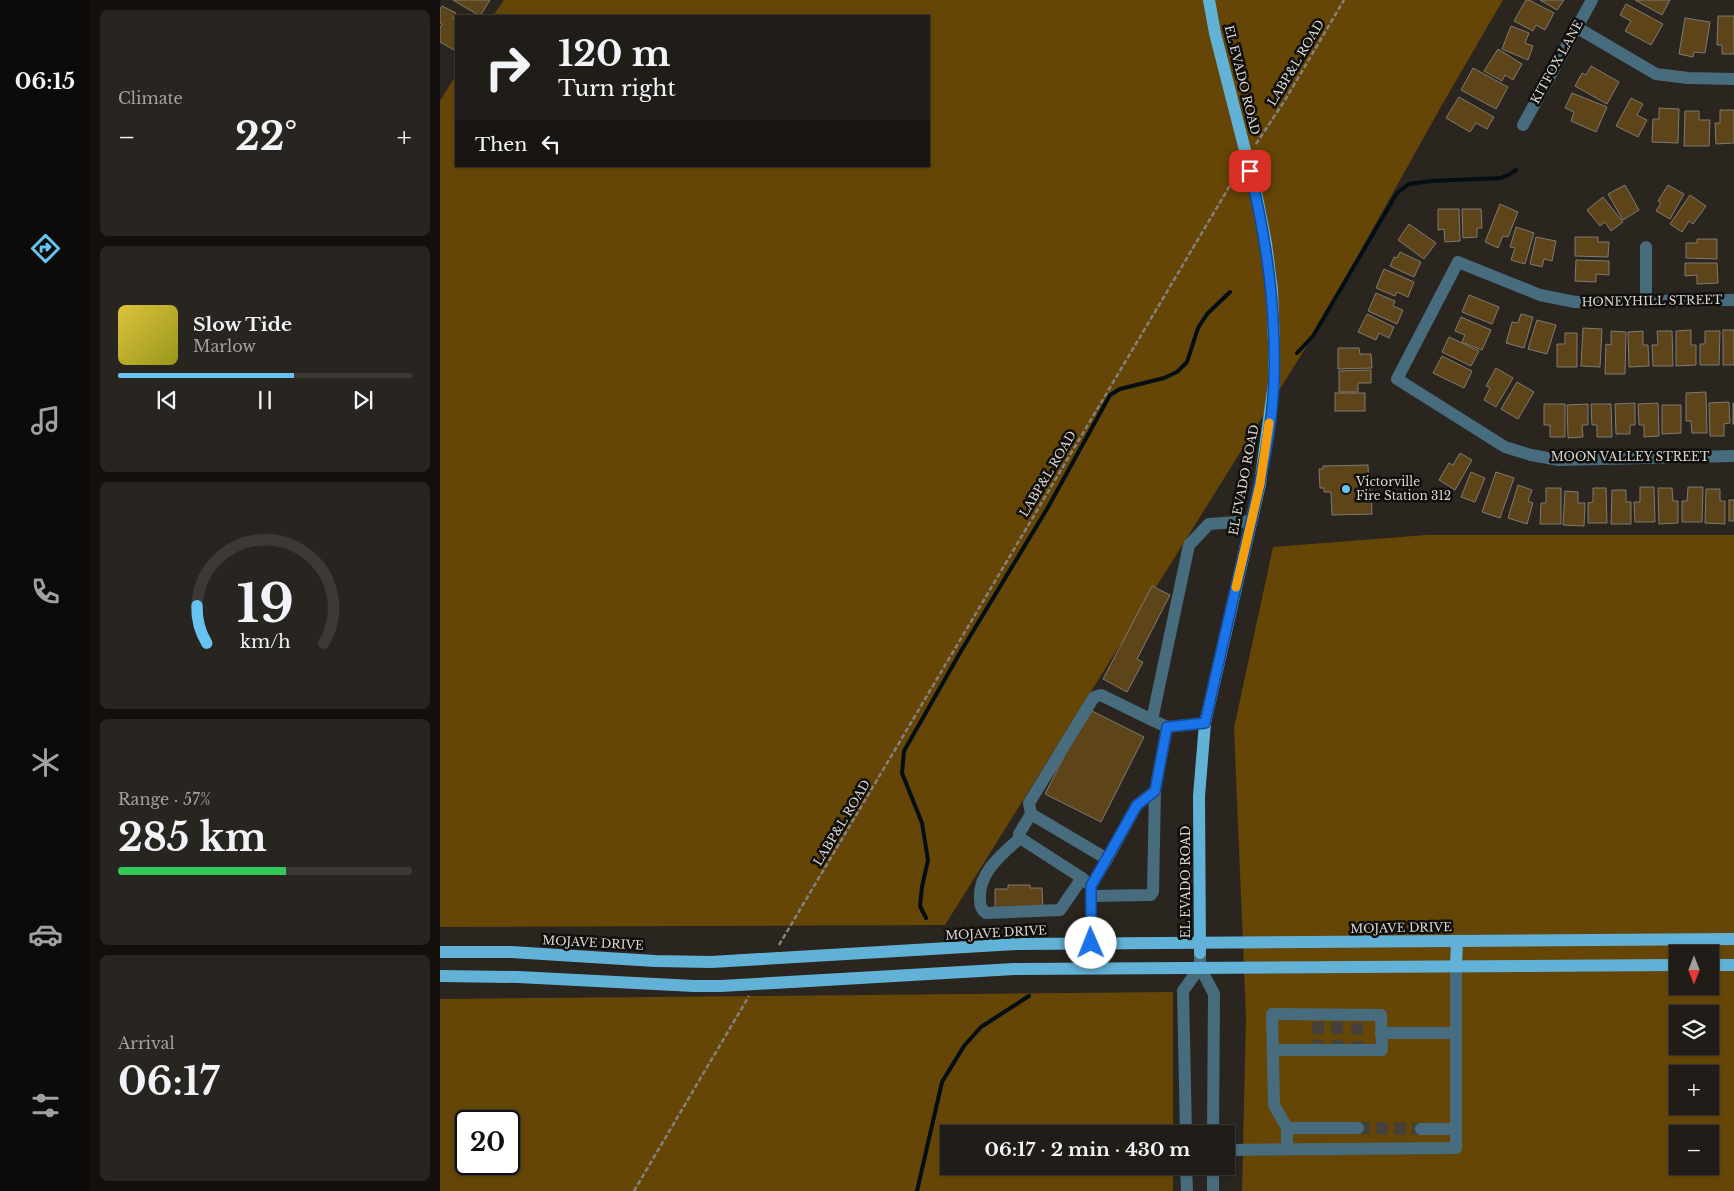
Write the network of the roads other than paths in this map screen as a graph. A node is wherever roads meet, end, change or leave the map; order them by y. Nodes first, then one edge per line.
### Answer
1 (1209, 0) edge
2 (1592, 0) edge
3 (1576, 27) junction
4 (1734, 78) edge
5 (1523, 124) dead end
6 (1646, 247) dead end
7 (1734, 300) edge
8 (1646, 301) junction
9 (1397, 379) joint
10 (1734, 456) edge
11 (1251, 522) junction
12 (1152, 720) junction
13 (1205, 723) junction
14 (1167, 727) junction
15 (1155, 791) junction
16 (1031, 814) junction
17 (1020, 838) junction
18 (1107, 859) junction
19 (1088, 887) junction
20 (1734, 939) edge
21 (1457, 941) junction
22 (1091, 943) junction
23 (1200, 948) junction
24 (440, 952) edge
25 (1669, 965) edge
26 (1719, 965) edge
27 (1734, 965) edge
28 (1456, 966) junction
29 (1200, 968) junction
30 (440, 976) edge
31 (1382, 1033) junction
32 (1456, 1034) junction
33 (1273, 1050) junction
34 (1186, 1125) edge
35 (1214, 1125) edge
36 (1286, 1128) junction
37 (1358, 1128) tunnel mouth
38 (1421, 1129) tunnel mouth
39 (1456, 1129) junction
40 (1287, 1149) junction
41 (1235, 1150) edge
42 (1186, 1175) edge
43 (1214, 1175) edge
44 (1187, 1191) edge
45 (1214, 1191) edge

1 - 11 main road, EL EVADO ROAD
2 - 3 street, KITFOX LANE
3 - 4 street
3 - 5 street, KITFOX LANE
6 - 8 street
7 - 8 street, HONEYHILL STREET
8 - 9 street, HONEYHILL STREET
9 - 10 street, MOON VALLEY STREET
11 - 12 street
11 - 13 main road, EL EVADO ROAD
12 - 14 street
12 - 16 street
13 - 14 street
13 - 23 main road, EL EVADO ROAD
14 - 15 street
15 - 18 street
15 - 19 street
16 - 17 street
16 - 18 street
17 - 19 street
17 - 19 street
18 - 19 street
19 - 22 street
20 - 21 main road, MOJAVE DRIVE
21 - 23 main road, MOJAVE DRIVE
21 - 28 main road
22 - 23 main road, MOJAVE DRIVE
22 - 24 main road, MOJAVE DRIVE
23 - 29 street, EL EVADO ROAD
25 - 28 main road
26 - 27 main road
28 - 29 main road
28 - 32 street
29 - 30 main road
29 - 34 street
29 - 35 street, EL EVADO ROAD
31 - 32 street
31 - 33 street
31 - 33 street
32 - 39 street
33 - 36 street
36 - 37 street
36 - 40 street
38 - 39 street
39 - 40 street
40 - 41 street
42 - 44 street
43 - 45 street

